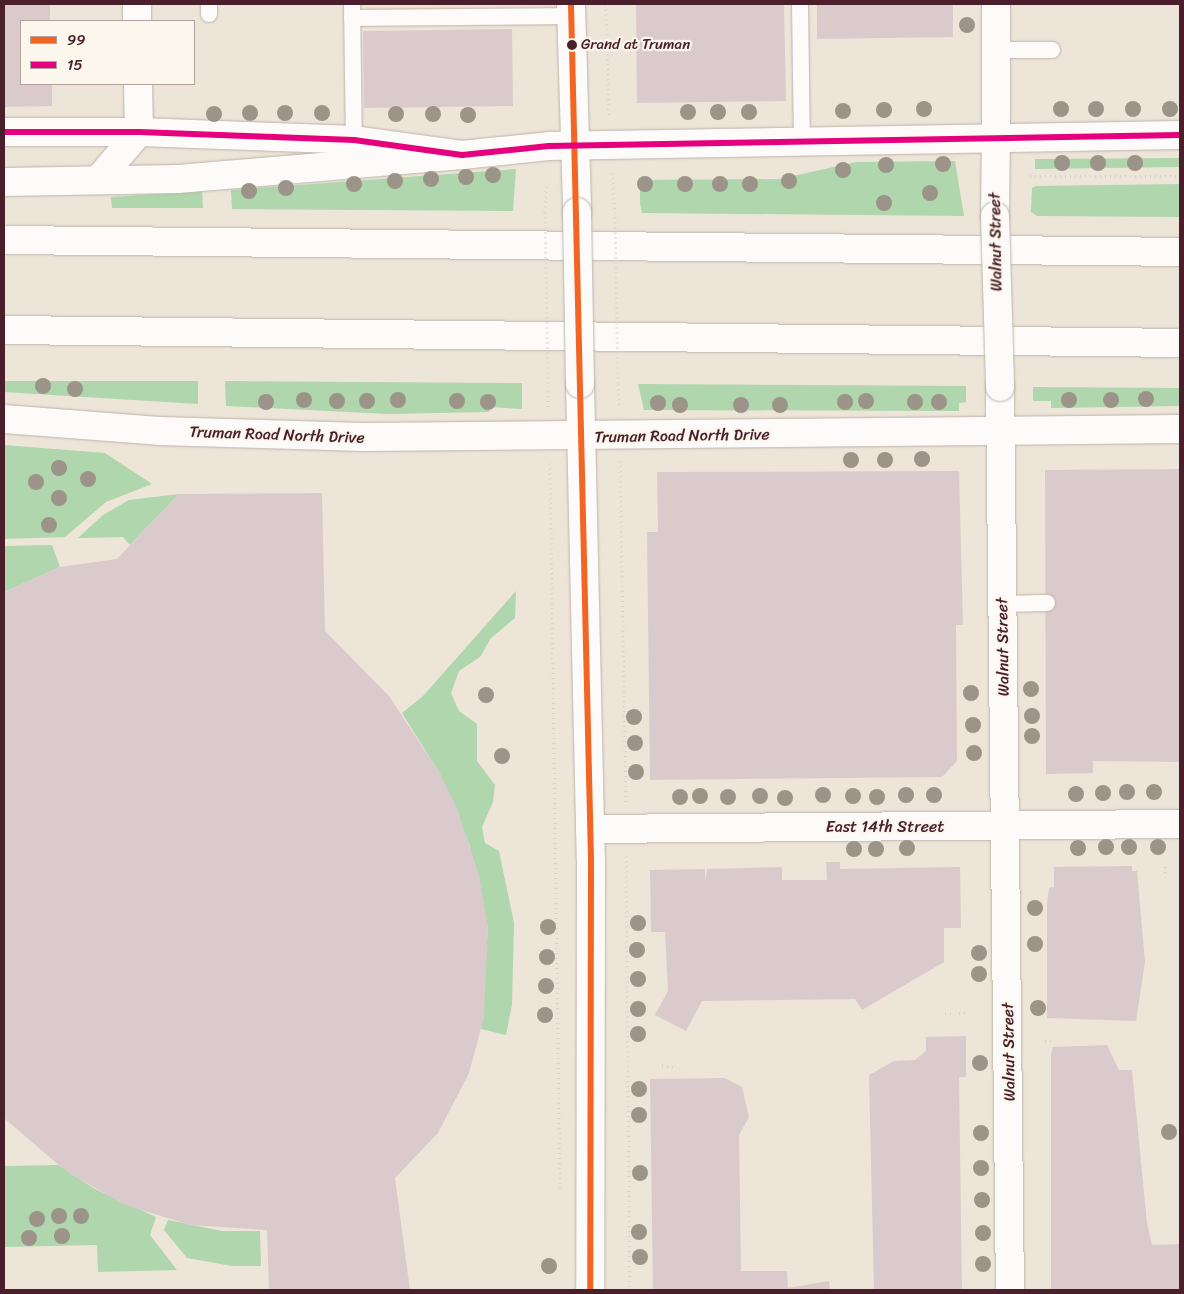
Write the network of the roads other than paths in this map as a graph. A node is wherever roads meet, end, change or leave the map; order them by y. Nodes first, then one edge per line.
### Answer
1 (137, 4) edge
2 (800, 4) edge
3 (996, 4) edge
4 (571, 10) edge
5 (352, 11) edge
6 (137, 20) edge
7 (996, 50) junction
8 (1052, 50) dead end
9 (138, 85) edge
10 (4, 132) edge
11 (139, 132) junction
12 (1180, 135) edge
13 (354, 140) junction
14 (996, 140) junction
15 (802, 141) junction
16 (575, 146) junction
17 (462, 155) junction
18 (98, 180) junction
19 (4, 182) edge
20 (4, 240) edge
21 (1180, 252) edge
22 (4, 330) edge
23 (1180, 342) edge
24 (4, 419) edge
25 (1180, 429) edge
26 (1002, 432) junction
27 (580, 437) junction
28 (1002, 604) junction
29 (1047, 604) dead end
30 (1180, 824) edge
31 (1006, 826) junction
32 (590, 829) junction
33 (590, 1290) edge
34 (1010, 1290) edge

1 - 6 main road
2 - 15 lane
3 - 7 main road, Walnut Street
4 - 5 lane
4 - 16 main road
5 - 13 lane
7 - 8 lane
7 - 14 main road, Walnut Street
9 - 11 main road
10 - 11 main road
11 - 13 main road
11 - 18 main road
12 - 14 main road
13 - 17 main road
14 - 15 main road
14 - 26 main road, Walnut Street, bridge
15 - 16 main road
16 - 17 main road
16 - 27 main road, bridge
17 - 18 main road
18 - 19 main road
20 - 21 main road
22 - 23 main road
24 - 27 main road, Truman Road North Drive
25 - 26 main road, Truman Road North Drive
26 - 27 main road, Truman Road North Drive
26 - 28 main road, Walnut Street
27 - 32 main road
28 - 29 lane
28 - 31 main road, Walnut Street
30 - 31 main road, East 14th Street
31 - 32 main road, East 14th Street
31 - 34 main road, Walnut Street
32 - 33 main road

